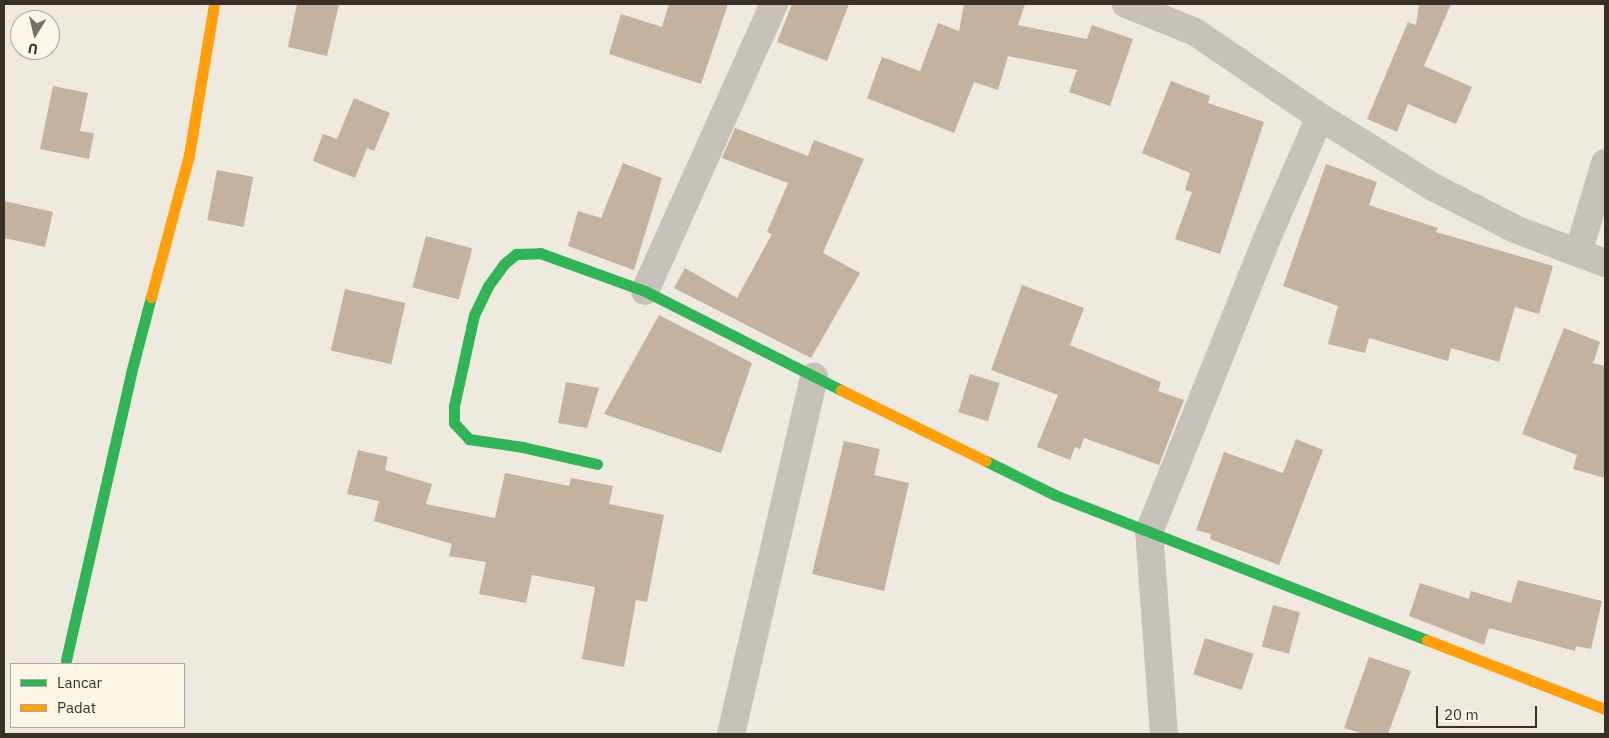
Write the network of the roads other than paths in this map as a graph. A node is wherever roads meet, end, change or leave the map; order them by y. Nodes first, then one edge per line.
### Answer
1 (214, 4) edge
2 (774, 4) edge
3 (1126, 4) edge
4 (1320, 117) junction
5 (1605, 164) edge
6 (1578, 254) junction
7 (1605, 263) edge
8 (645, 291) junction
9 (814, 377) junction
10 (597, 464) dead end
11 (1149, 532) junction
12 (66, 660) dead end
13 (1605, 709) edge
14 (731, 734) edge
15 (1164, 734) edge

1 - 12 street
2 - 8 street
3 - 4 street
4 - 6 street
4 - 11 street
5 - 6 street
6 - 7 street
8 - 9 street
8 - 10 street
9 - 11 street
9 - 14 street
11 - 13 street
11 - 15 street

